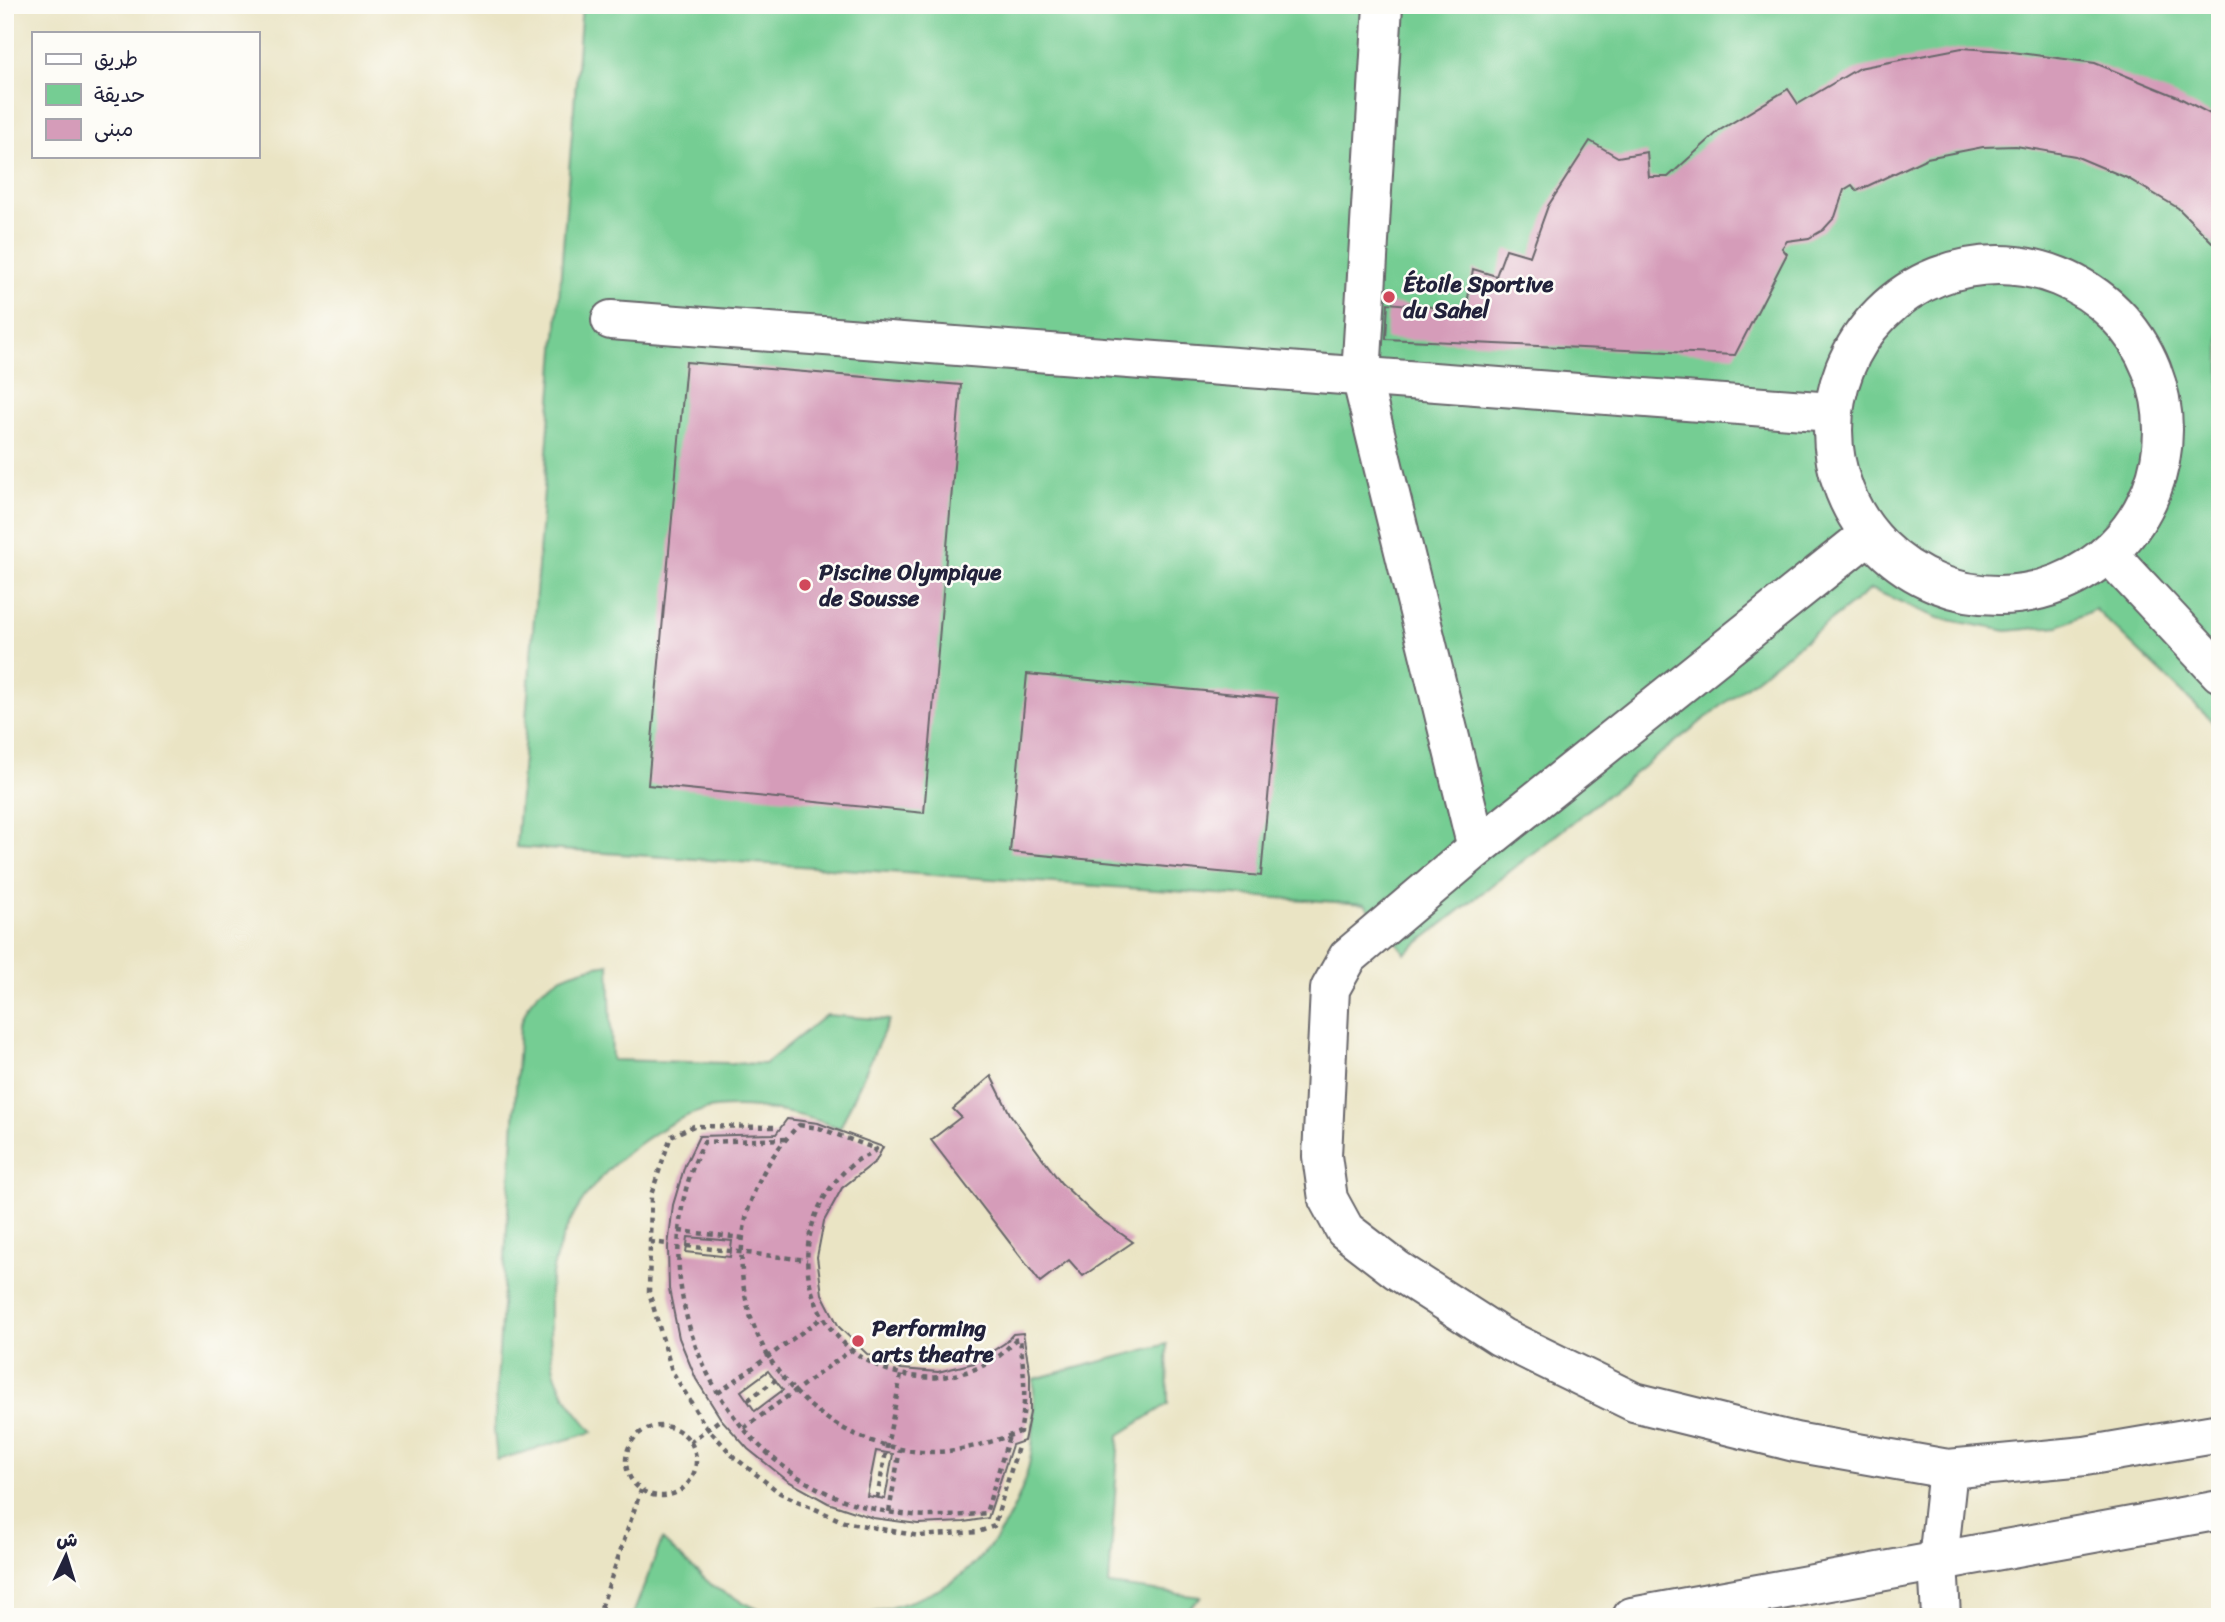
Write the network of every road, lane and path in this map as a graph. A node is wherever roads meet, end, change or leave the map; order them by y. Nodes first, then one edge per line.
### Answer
1 (1383, 5) edge
2 (611, 320) dead end
3 (1361, 376) junction
4 (1832, 412) junction
5 (1868, 535) junction
6 (2109, 554) junction
7 (2220, 673) edge
8 (1478, 848) junction
9 (774, 1127) dead end
10 (787, 1139) junction
11 (680, 1231) junction
12 (743, 1238) junction
13 (650, 1242) junction
14 (668, 1244) dead end
15 (687, 1245) dead end
16 (743, 1251) junction
17 (807, 1260) junction
18 (823, 1317) junction
19 (850, 1351) junction
20 (768, 1357) junction
21 (901, 1375) junction
22 (781, 1376) junction
23 (794, 1391) junction
24 (718, 1393) junction
25 (748, 1400) dead end
26 (721, 1419) dead end
27 (708, 1428) junction
28 (744, 1428) junction
29 (2220, 1433) edge
30 (1009, 1436) junction
31 (690, 1442) junction
32 (887, 1446) junction
33 (1018, 1447) dead end
34 (901, 1449) junction
35 (1948, 1469) junction
36 (641, 1490) junction
37 (877, 1498) dead end
38 (2220, 1510) edge
39 (889, 1512) junction
40 (873, 1518) dead end
41 (872, 1527) junction
42 (1938, 1561) junction
43 (604, 1617) edge
44 (1632, 1617) edge
45 (1941, 1617) edge

1 - 3 street
2 - 3 street
3 - 4 street
3 - 8 street
4 - 5 street
4 - 6 street
5 - 6 street
5 - 8 street
6 - 7 street
8 - 35 street
9 - 13 path
10 - 11 path
10 - 12 path
10 - 17 path
11 - 12 path
11 - 24 path
12 - 16 path
13 - 14 path
13 - 27 path
15 - 16 path
16 - 17 path
16 - 20 path
17 - 18 path
18 - 19 path
18 - 20 path
19 - 21 path
19 - 23 path
20 - 22 path
20 - 24 path
21 - 30 path
21 - 32 path
22 - 23 path
22 - 25 path
23 - 28 path
23 - 32 path
24 - 28 path
26 - 27 path
27 - 31 path
27 - 41 path
28 - 39 path
29 - 35 street
30 - 34 path
30 - 39 path
31 - 36 path
31 - 36 path
32 - 34 path
32 - 37 path
33 - 41 path
34 - 39 path
35 - 42 street
36 - 43 path
38 - 42 street
40 - 41 path
42 - 44 street
42 - 45 street

